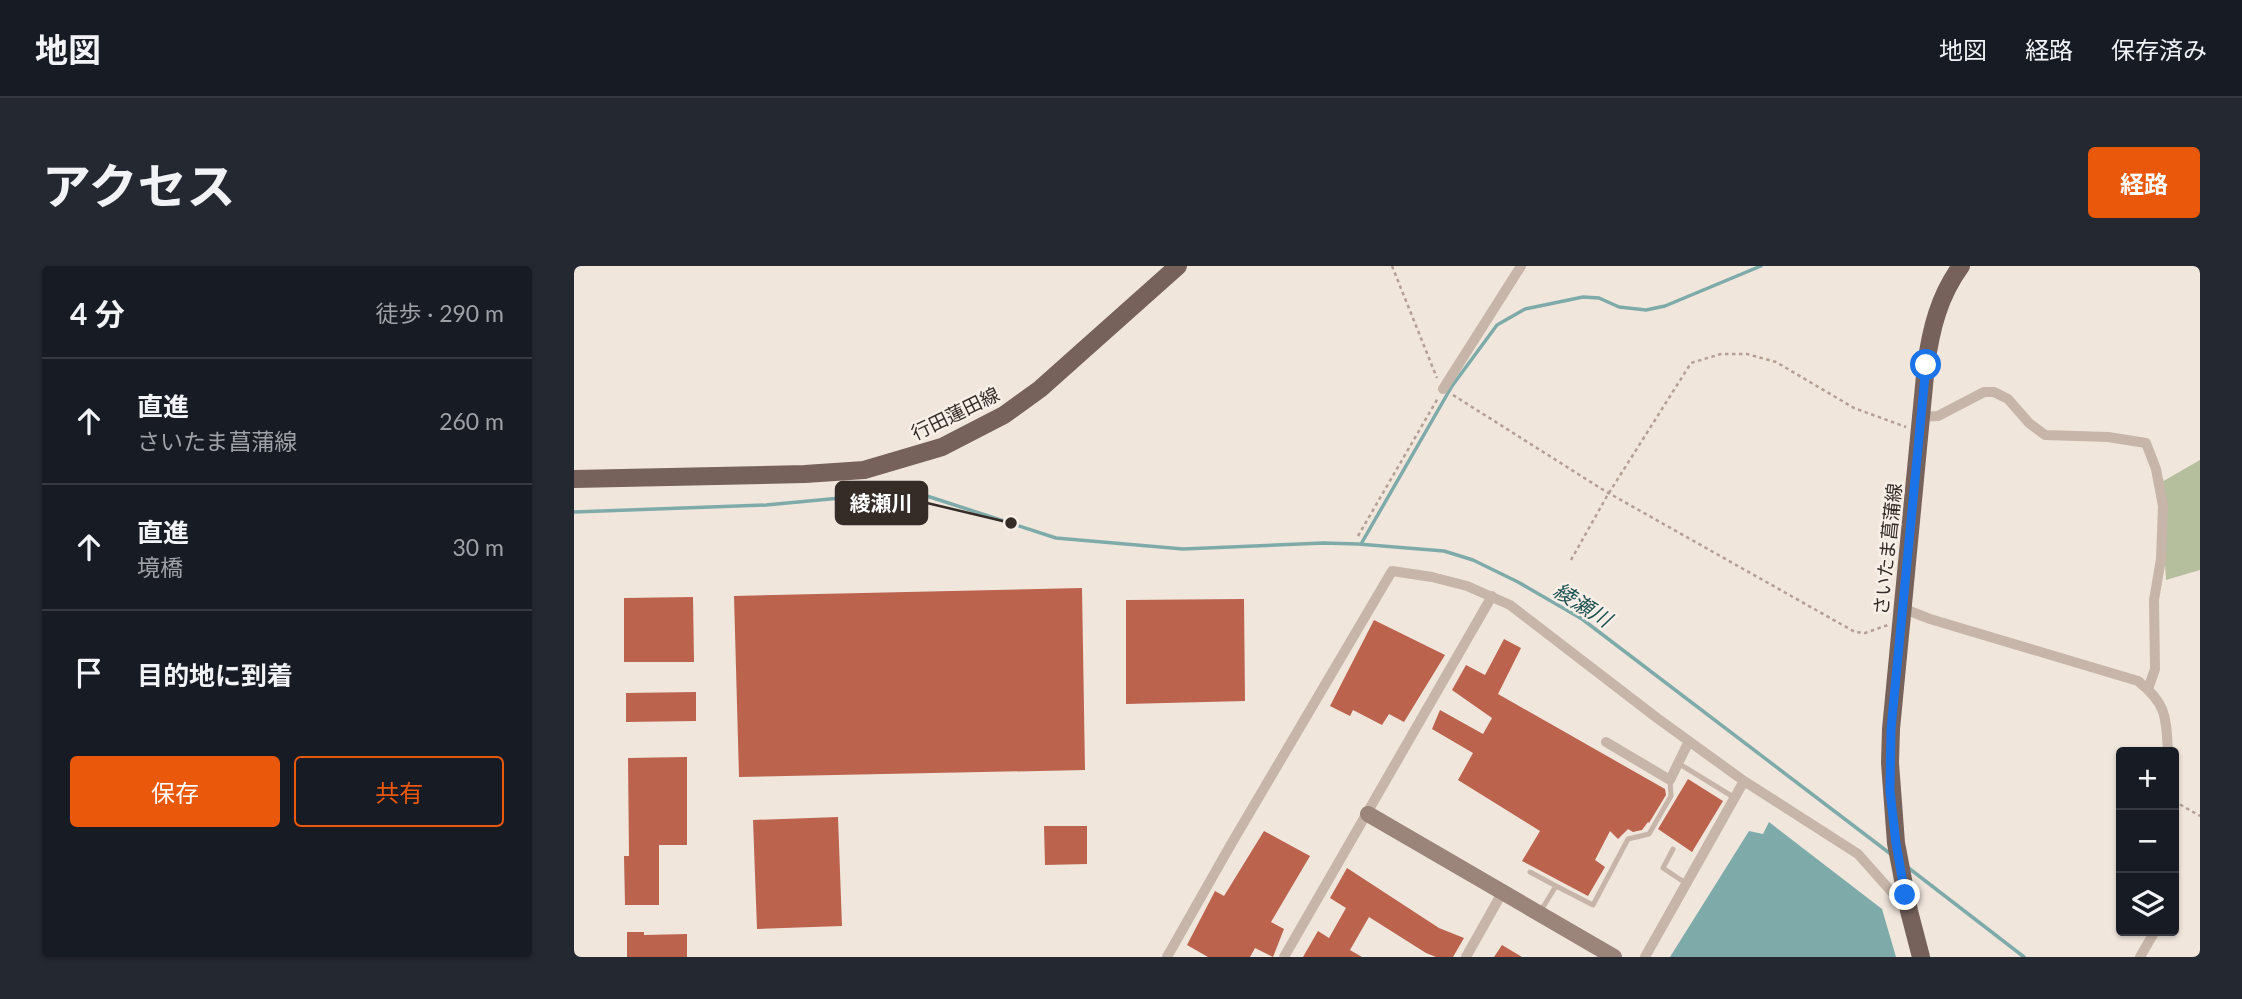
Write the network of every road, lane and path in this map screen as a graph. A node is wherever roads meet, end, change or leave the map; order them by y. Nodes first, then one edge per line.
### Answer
1 (1178, 266) edge
2 (1392, 266) edge
3 (1521, 266) edge
4 (1961, 266) edge
5 (1443, 389) junction
6 (1920, 424) junction
7 (574, 479) edge
8 (1357, 536) dead end
9 (1571, 560) dead end
10 (1492, 596) junction
11 (1901, 614) junction
12 (2148, 689) junction
13 (1689, 741) junction
14 (1606, 742) dead end
15 (2168, 747) edge
16 (1678, 763) junction
17 (1670, 780) junction
18 (1745, 781) junction
19 (1735, 798) junction
20 (2179, 804) edge
21 (1368, 814) junction
22 (2200, 816) edge
23 (1673, 849) dead end
24 (1530, 872) dead end
25 (1687, 884) junction
26 (1556, 886) junction
27 (1502, 893) junction
28 (1907, 903) junction
29 (1539, 914) junction
30 (2152, 936) edge
31 (1167, 957) edge
32 (1284, 957) edge
33 (1466, 957) edge
34 (1614, 957) edge
35 (1645, 957) edge
36 (1921, 957) edge
37 (2140, 957) edge

1 - 7 main road, 行田蓮田線
2 - 5 path
3 - 5 street
4 - 6 main road, さいたま菖蒲線
5 - 8 path
5 - 11 path
6 - 9 path
6 - 11 main road, さいたま菖蒲線
6 - 12 street
10 - 13 street
10 - 21 street
10 - 31 street
11 - 12 street
11 - 28 main road, さいたま菖蒲線
12 - 15 street
13 - 16 street
13 - 18 street
14 - 17 street
16 - 17 street
16 - 19 lane
17 - 26 lane
18 - 19 street
18 - 28 street
19 - 25 street
20 - 22 path
21 - 27 street
21 - 32 street
23 - 25 lane
24 - 26 lane
25 - 35 street
26 - 29 lane
27 - 29 street
27 - 33 street
28 - 36 main road
29 - 34 street
30 - 37 street

